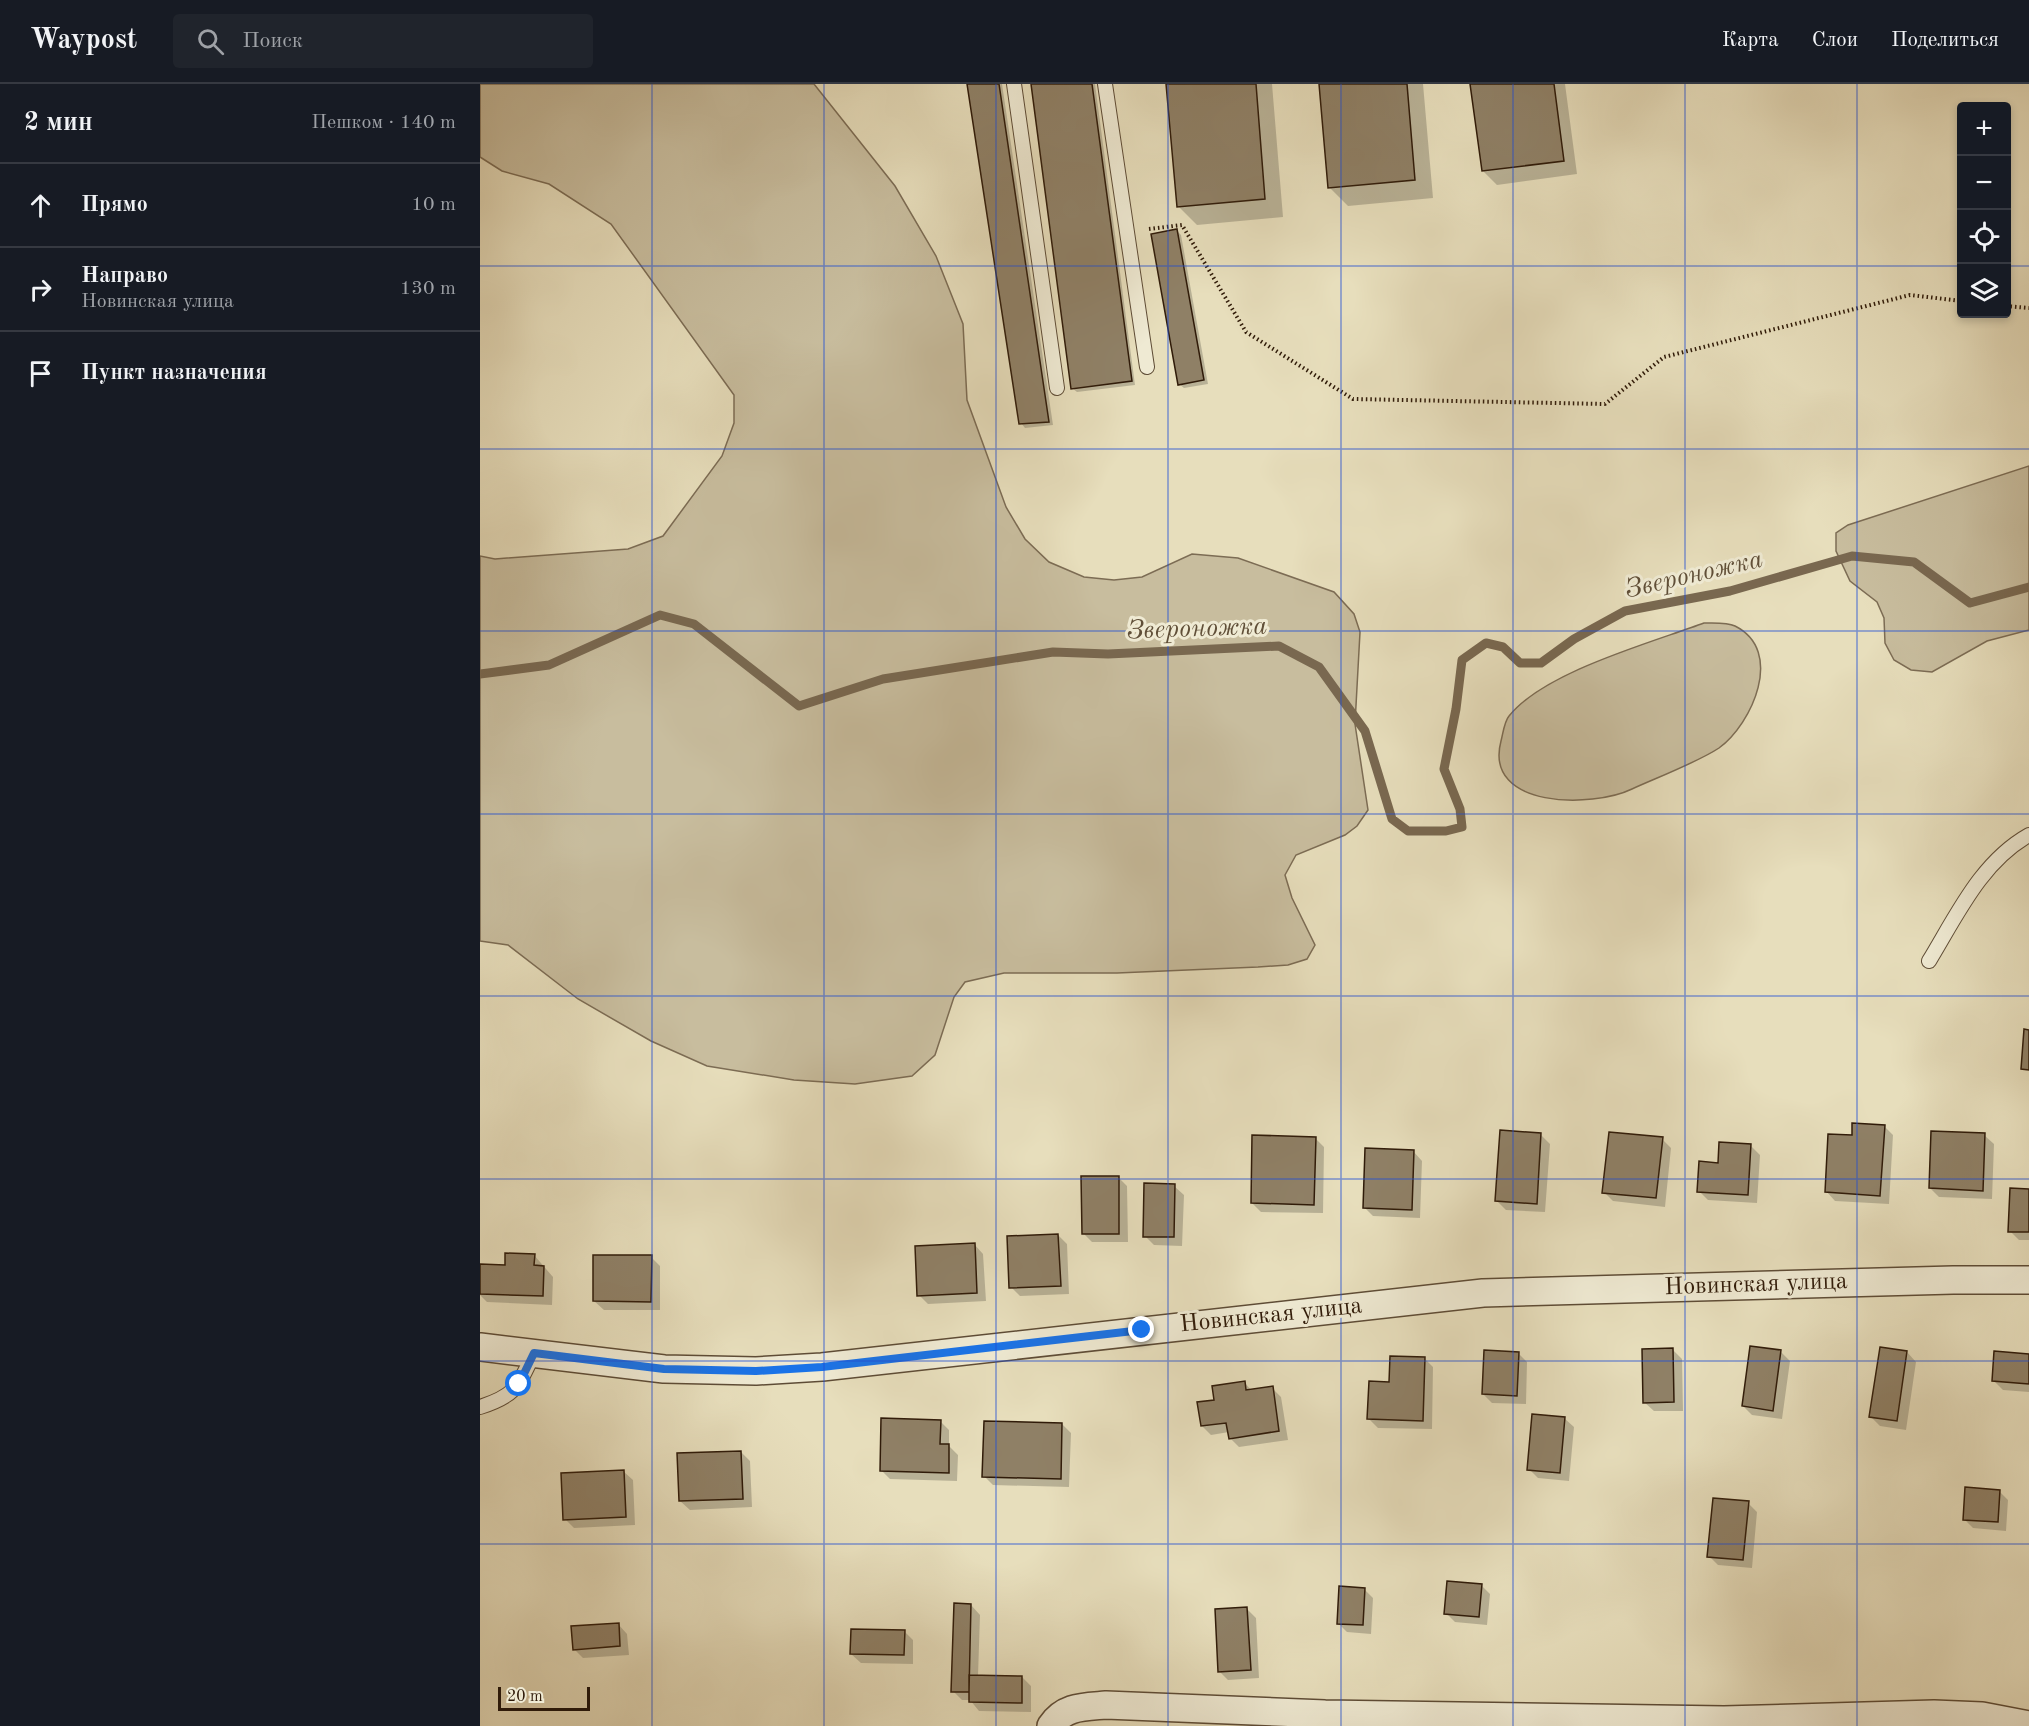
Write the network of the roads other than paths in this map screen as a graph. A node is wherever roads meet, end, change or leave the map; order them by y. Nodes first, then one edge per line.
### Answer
1 (1014, 84) edge
2 (1105, 84) edge
3 (1146, 367) dead end
4 (1057, 388) dead end
5 (2029, 835) edge
6 (1929, 961) dead end
7 (2029, 1280) edge
8 (480, 1347) edge
9 (534, 1353) junction
10 (480, 1407) edge
11 (1326, 1720) edge
12 (1724, 1723) edge
13 (2018, 1724) edge
14 (1051, 1726) edge

1 - 4 lane
2 - 3 lane
5 - 6 lane
7 - 9 street, Новинская улица
8 - 9 street, Новинская улица
9 - 10 lane
11 - 12 street
11 - 14 street
12 - 13 street

